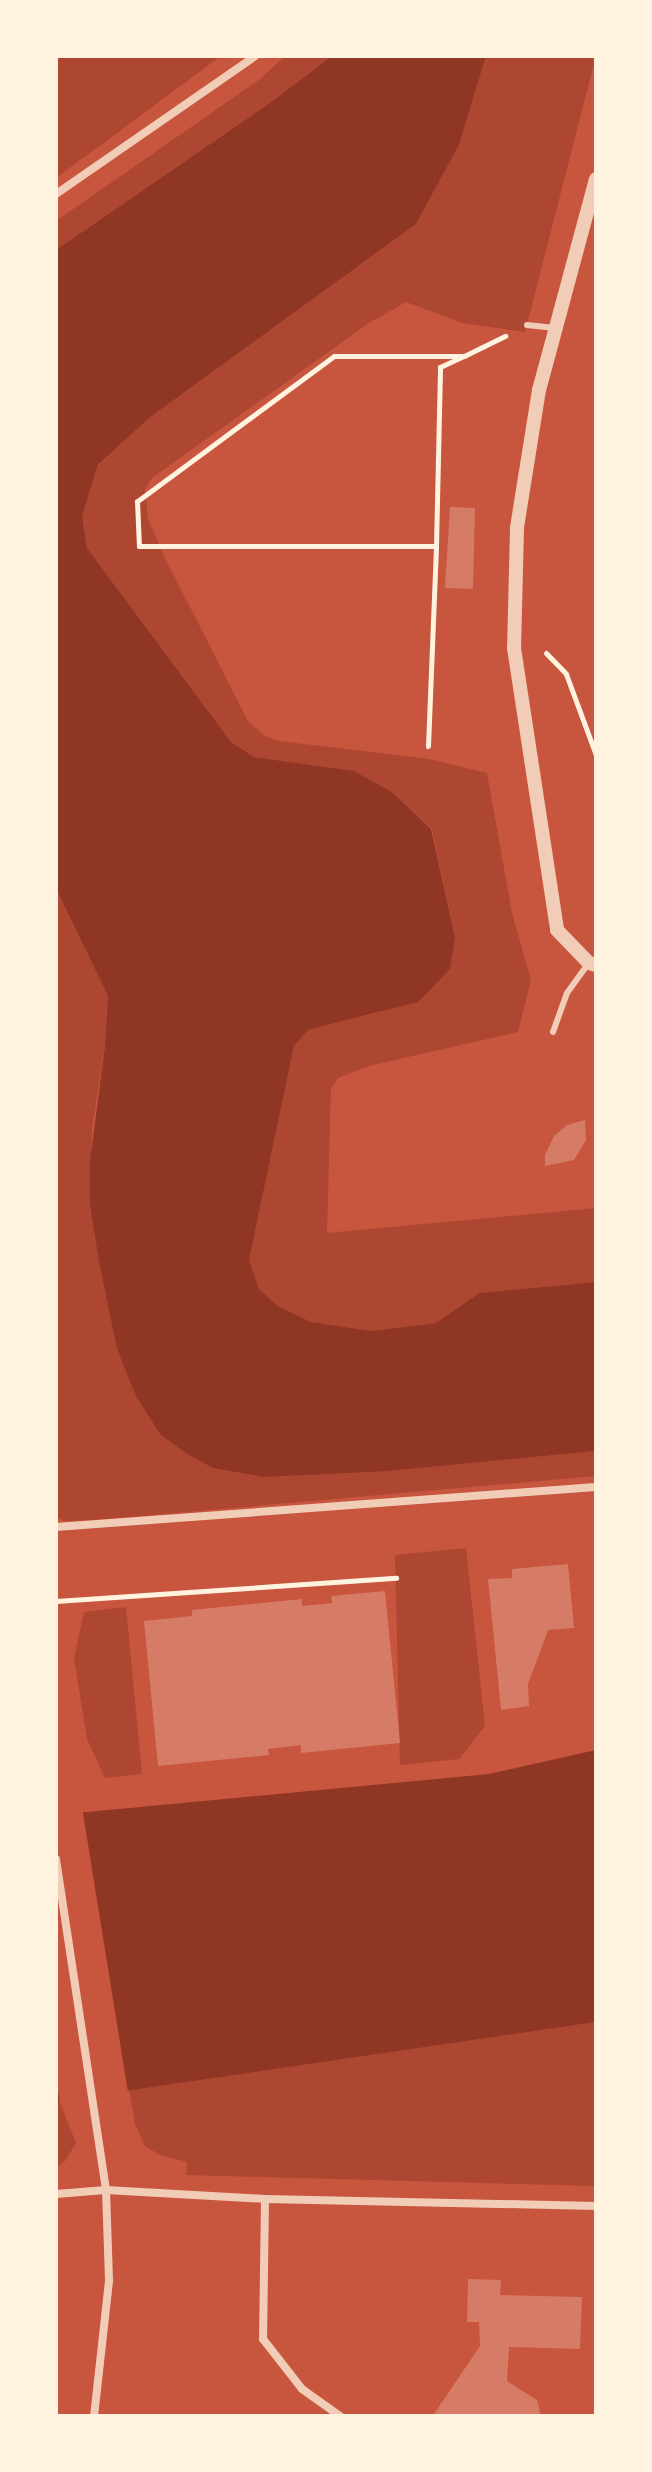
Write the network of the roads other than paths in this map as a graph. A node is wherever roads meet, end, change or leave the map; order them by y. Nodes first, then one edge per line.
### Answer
1 (255, 56) edge
2 (596, 179) edge
3 (56, 194) edge
4 (527, 325) road end
5 (556, 328) junction
6 (593, 964) edge
7 (553, 1032) dead end
8 (596, 1487) edge
9 (56, 1527) edge
10 (56, 1859) edge
11 (106, 2190) junction
12 (56, 2194) edge
13 (265, 2199) junction
14 (596, 2206) edge
15 (94, 2416) edge
16 (340, 2416) edge

1 - 3 street
2 - 5 street
4 - 5 lane
5 - 6 street
6 - 7 lane
8 - 9 street
10 - 11 street
11 - 12 street
11 - 13 street
11 - 15 street
13 - 14 street
13 - 16 street

